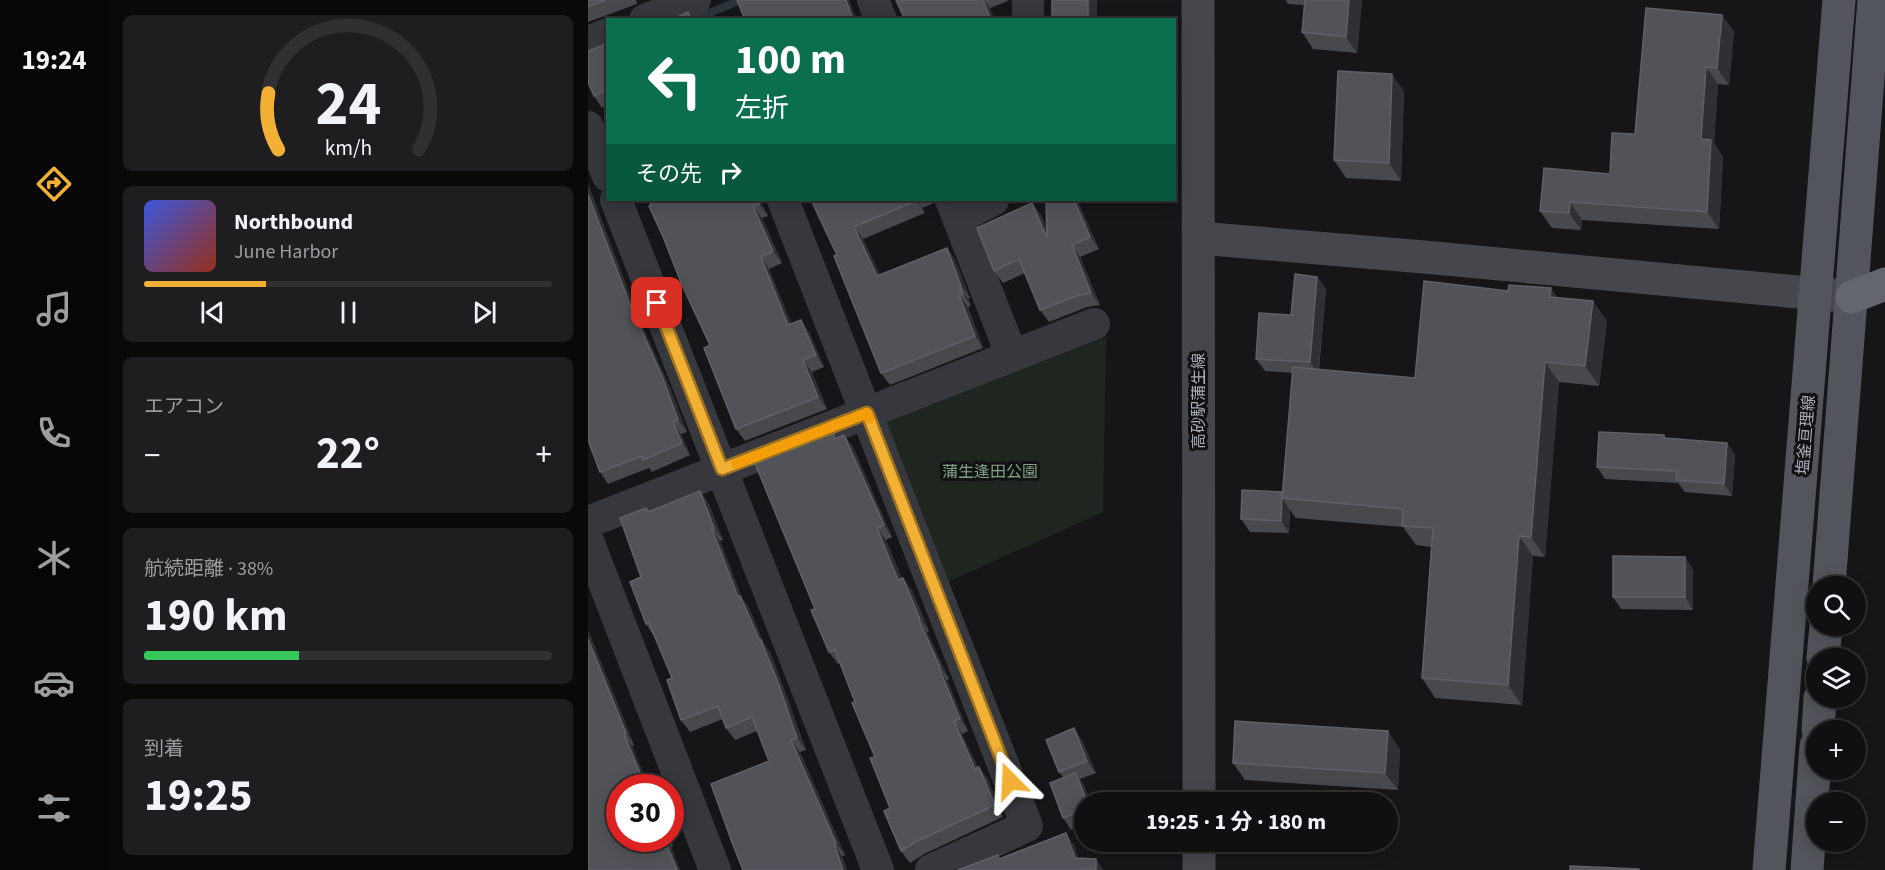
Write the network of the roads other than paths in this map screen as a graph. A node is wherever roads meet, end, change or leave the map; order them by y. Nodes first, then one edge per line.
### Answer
1 (873, 0) edge
2 (1028, 0) edge
3 (1198, 0) edge
4 (1839, 0) edge
5 (1874, 0) edge
6 (707, 9) edge
7 (656, 18) edge
8 (880, 18) edge
9 (1028, 18) edge
10 (606, 35) edge
11 (588, 42) edge
12 (588, 127) edge
13 (606, 171) edge
14 (616, 201) edge
15 (783, 201) edge
16 (989, 201) edge
17 (955, 209) edge
18 (1198, 238) junction
19 (1885, 284) edge
20 (1817, 293) junction
21 (1852, 297) junction
22 (1885, 308) edge
23 (1094, 324) dead end
24 (1012, 356) junction
25 (867, 413) junction
26 (722, 469) junction
27 (588, 522) edge
28 (588, 541) edge
29 (1830, 576) edge
30 (1814, 780) edge
31 (1199, 792) edge
32 (1199, 852) edge
33 (715, 870) edge
34 (878, 870) edge
35 (931, 870) edge
36 (1199, 870) edge
37 (1769, 870) edge
38 (1807, 870) edge

1 - 8 street
2 - 9 street
3 - 18 street, 高砂駅蒲生線
4 - 20 main road, 塩釜亘理線
5 - 21 main road
6 - 7 street
10 - 11 street
12 - 13 street
14 - 26 street
15 - 25 street
16 - 17 street
17 - 24 street
18 - 20 street
18 - 31 street, 高砂駅蒲生線
19 - 21 highway
20 - 21 street
20 - 37 main road, 塩釜亘理線
21 - 22 highway
21 - 29 main road
23 - 24 street
24 - 25 street
25 - 26 street
25 - 35 street
26 - 27 street
26 - 34 street
28 - 33 street
30 - 38 main road
32 - 36 street

